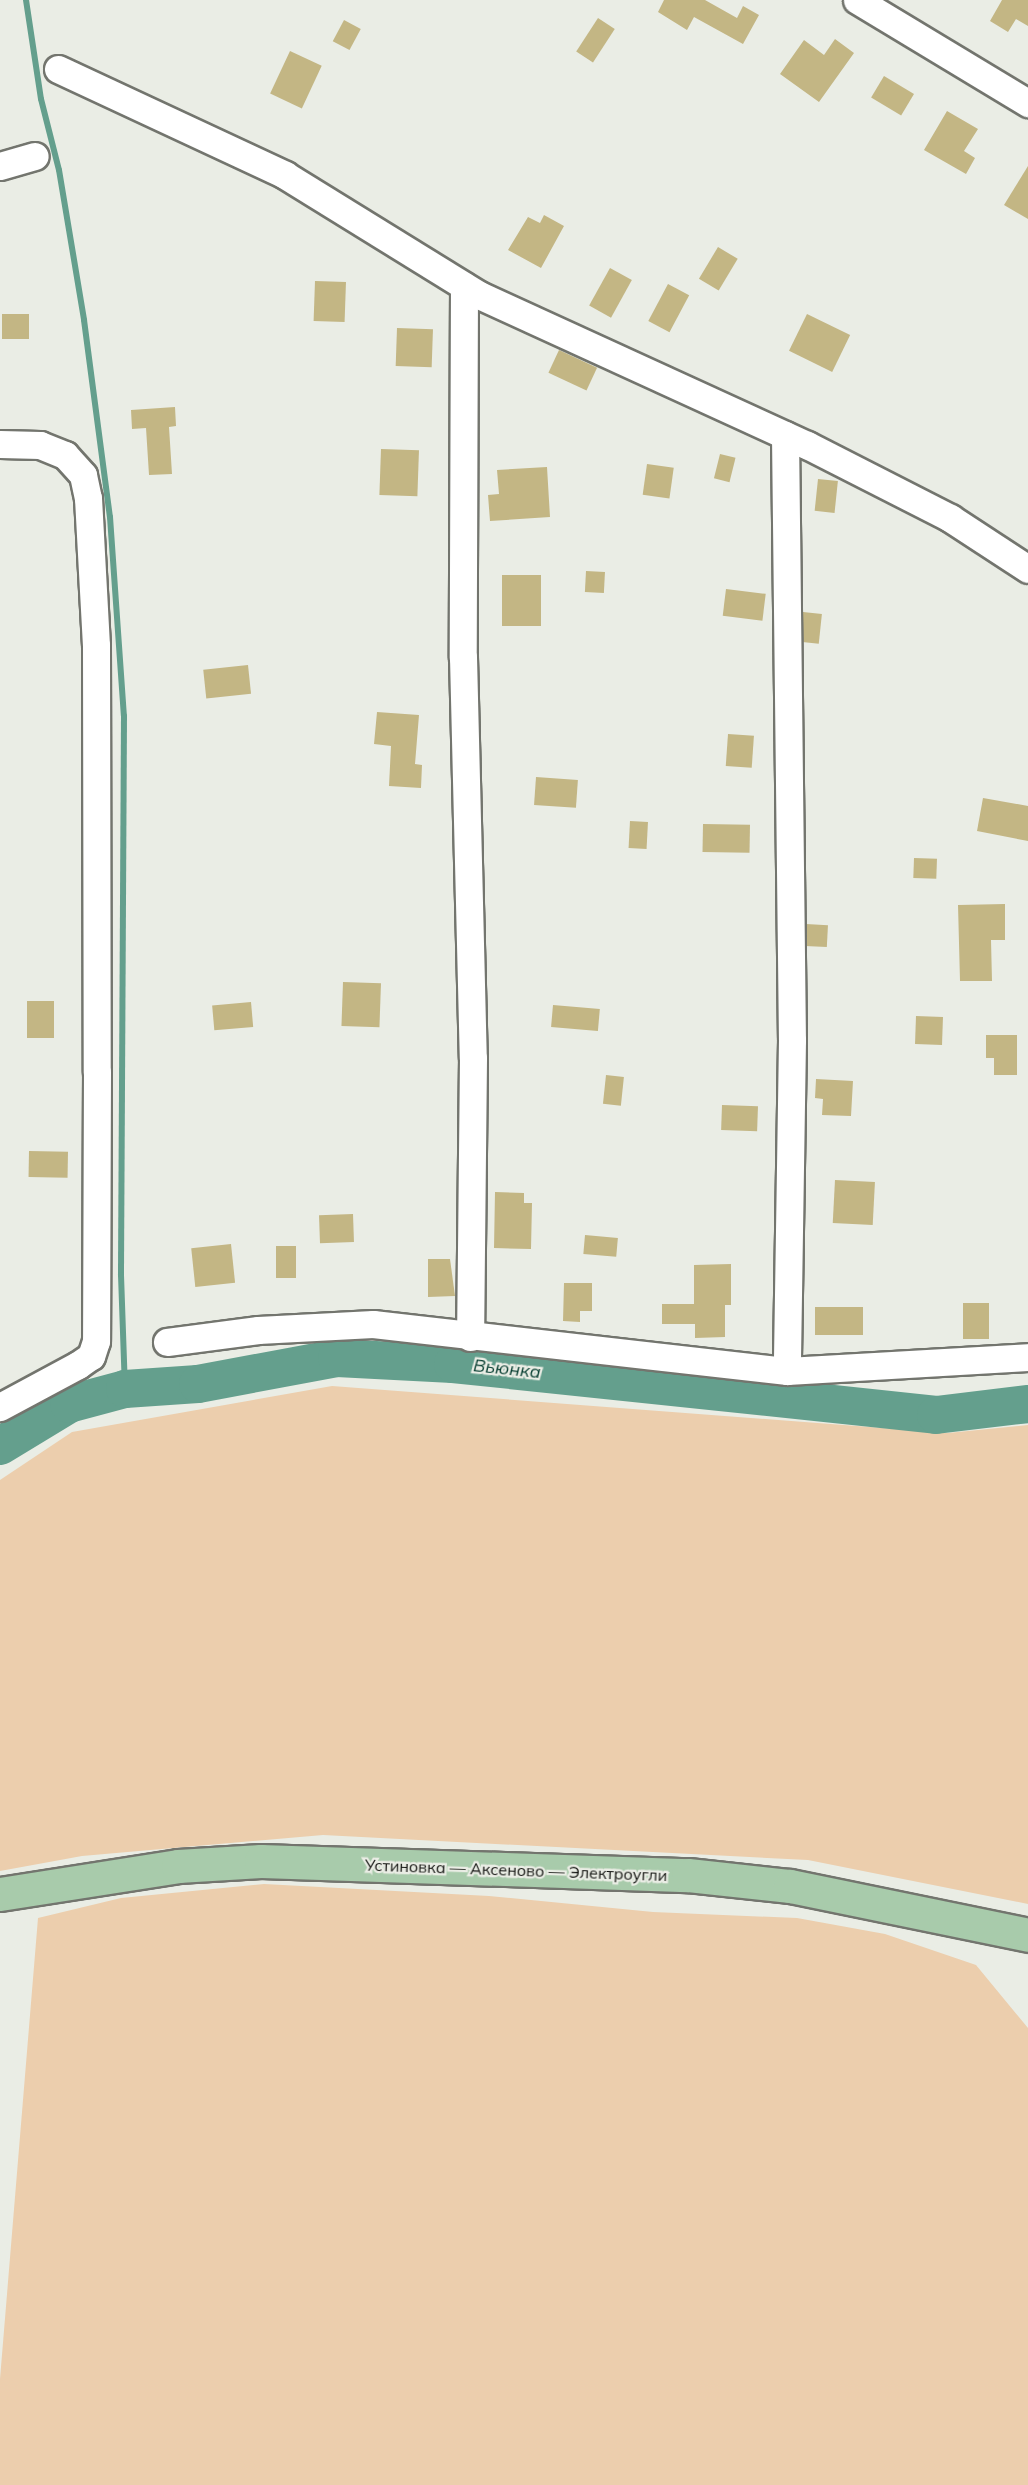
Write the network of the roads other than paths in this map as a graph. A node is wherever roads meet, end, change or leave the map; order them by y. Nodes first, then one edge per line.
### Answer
1 (857, 0) edge
2 (58, 69) dead end
3 (1028, 103) edge
4 (35, 156) dead end
5 (0, 166) edge
6 (464, 286) junction
7 (785, 435) junction
8 (0, 444) edge
9 (1028, 569) edge
10 (471, 1336) junction
11 (167, 1342) dead end
12 (1028, 1356) edge
13 (787, 1371) junction
14 (0, 1407) edge
15 (0, 1894) edge
16 (1028, 1935) edge

1 - 3 street
2 - 6 street
4 - 5 street
6 - 7 street
6 - 10 street
7 - 9 street
7 - 13 street
8 - 14 street
10 - 11 street
10 - 13 street
12 - 13 street
15 - 16 main road, Устиновка — Аксеново — Электроугли

